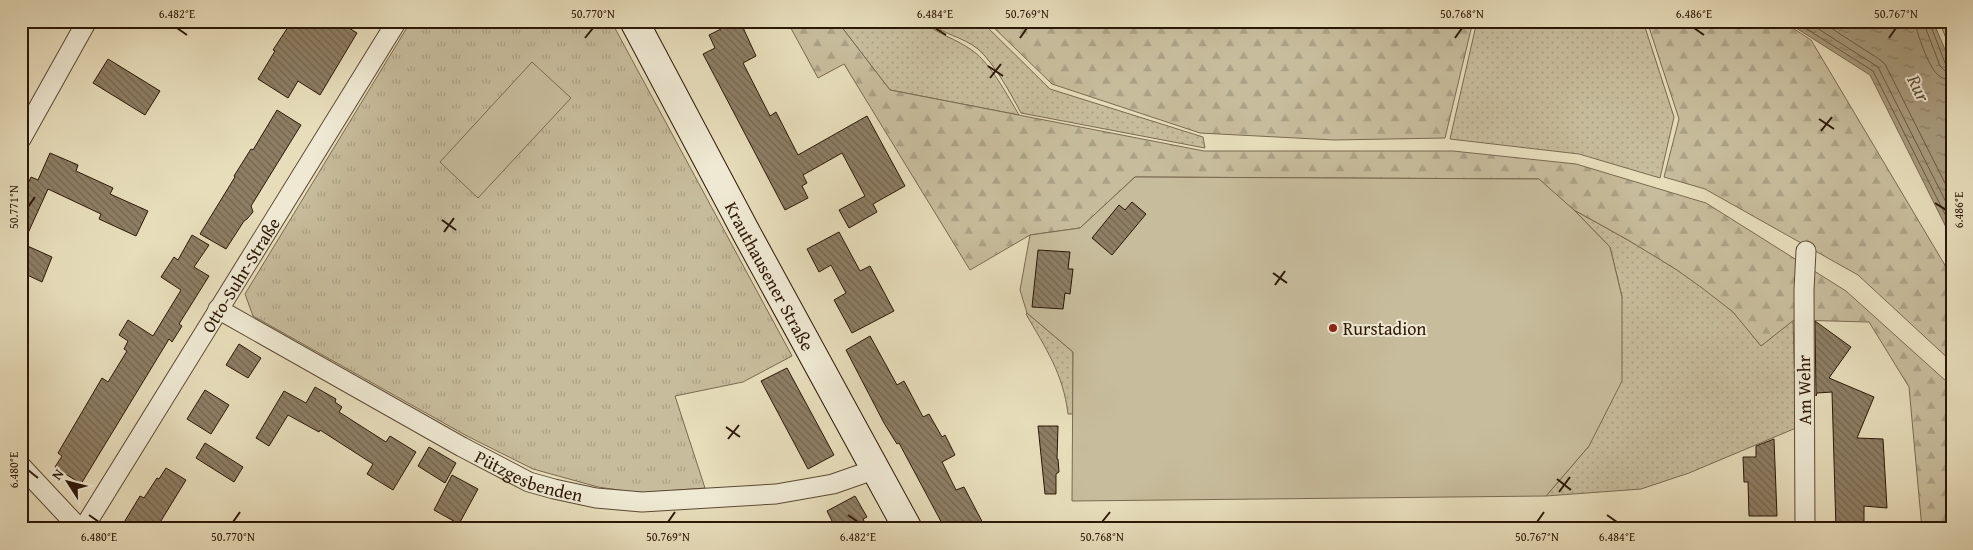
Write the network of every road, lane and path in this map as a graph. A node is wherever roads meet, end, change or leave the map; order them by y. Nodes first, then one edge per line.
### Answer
1 (87, 21) edge
2 (397, 21) edge
3 (634, 21) edge
4 (21, 138) edge
5 (1806, 250) dead end
6 (218, 309) junction
7 (21, 466) edge
8 (876, 469) junction
9 (82, 529) edge
10 (908, 529) edge
11 (1805, 529) edge

1 - 4 street
2 - 6 street, Otto-Suhr-Straße
3 - 8 street, Krauthausener Straße
5 - 11 street, Am Wehr
6 - 8 street, Pützgesbenden
6 - 9 street, Otto-Suhr-Straße
7 - 9 street
8 - 10 street, Krauthausener Straße

